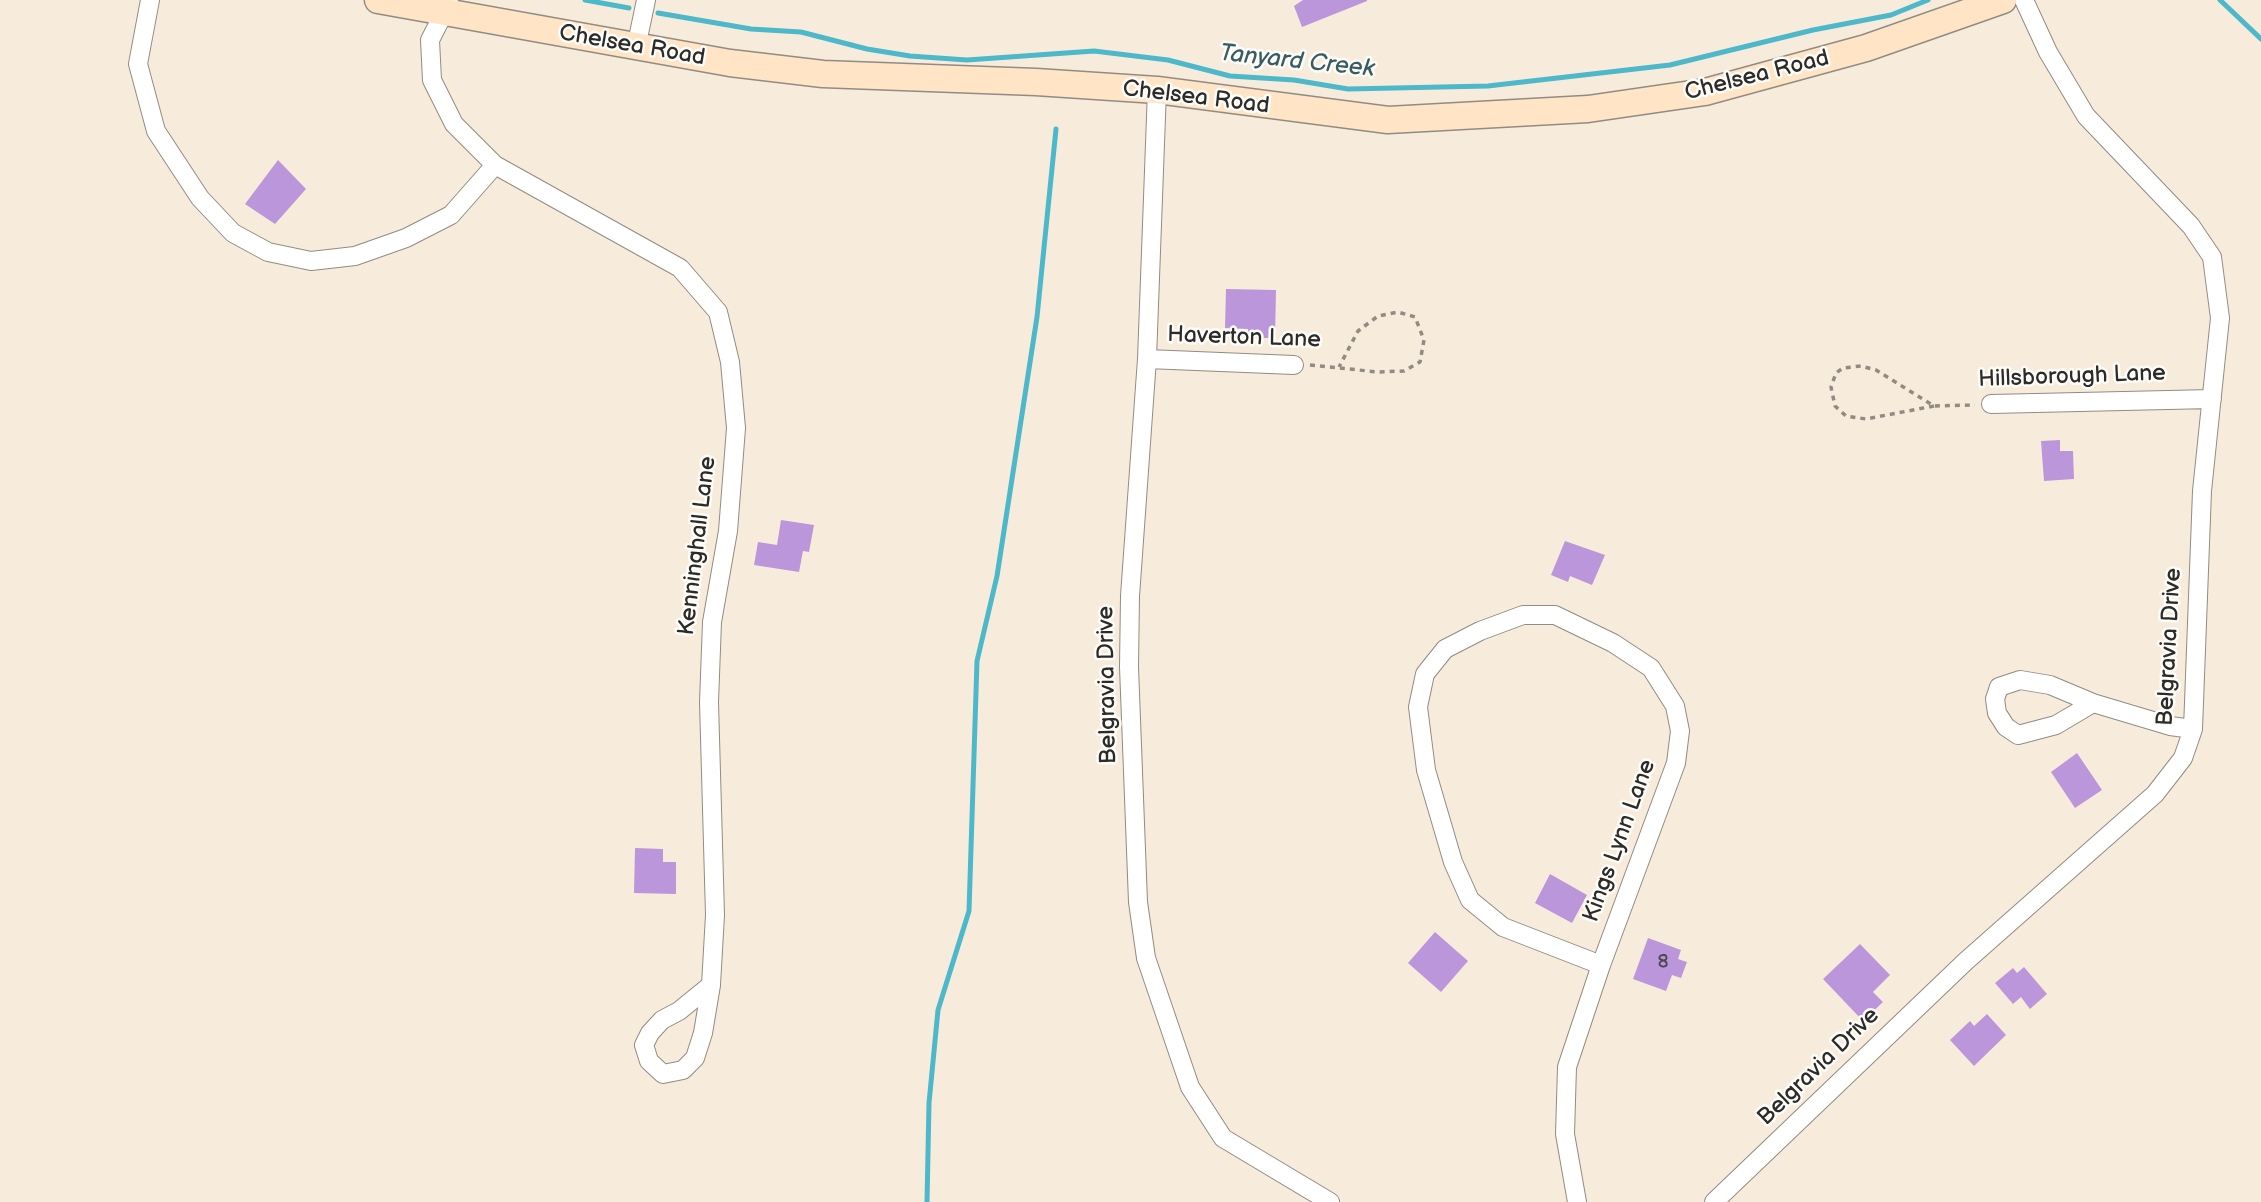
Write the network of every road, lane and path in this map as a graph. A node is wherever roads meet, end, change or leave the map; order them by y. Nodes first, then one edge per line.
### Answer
1 (150, 0) edge
2 (378, 0) edge
3 (646, 0) edge
4 (2003, 0) edge
5 (2024, 0) edge
6 (447, 6) edge
7 (636, 48) junction
8 (1157, 90) junction
9 (495, 165) junction
10 (1147, 359) junction
11 (1294, 365) joint
12 (1339, 367) junction
13 (2212, 399) junction
14 (1991, 404) joint
15 (1934, 406) junction
16 (2093, 703) junction
17 (2193, 729) junction
18 (1601, 965) junction
19 (711, 985) junction
20 (1330, 1202) edge
21 (1577, 1202) edge
22 (1714, 1202) edge

1 - 9 street
2 - 6 street, Chelsea Road
3 - 7 street
4 - 8 street, Chelsea Road
5 - 13 street, Belgravia Drive
6 - 7 street, Chelsea Road
6 - 9 street, Kenninghall Lane
7 - 8 street, Chelsea Road
8 - 10 street, Belgravia Drive
9 - 19 street, Kenninghall Lane
10 - 11 street, Haverton Lane
10 - 20 street, Belgravia Drive
11 - 12 path, Haverton Lane
12 - 12 path, Haverton Lane
13 - 14 street, Hillsborough Lane
13 - 17 street, Belgravia Drive
14 - 15 path, Hillsborough Lane
15 - 15 path, Hillsborough Lane
16 - 16 street
16 - 17 street
17 - 22 street, Belgravia Drive
18 - 18 street, Kings Lynn Lane
18 - 21 street, Kings Lynn Lane
19 - 19 street, Kenninghall Lane

